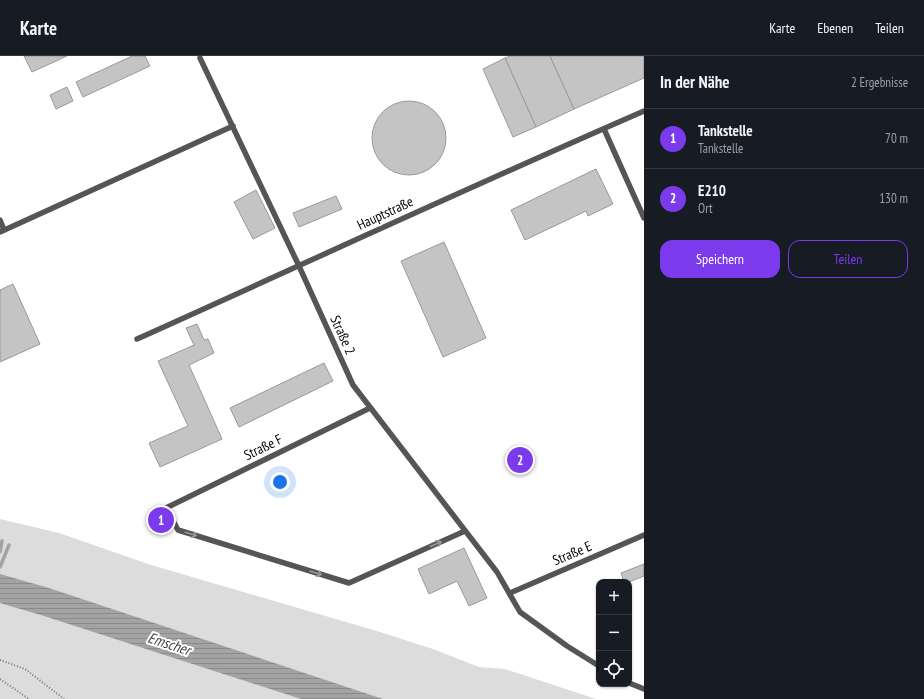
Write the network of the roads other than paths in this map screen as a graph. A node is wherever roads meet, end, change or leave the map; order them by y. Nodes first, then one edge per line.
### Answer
1 (200, 58) dead end
2 (644, 111) edge
3 (233, 126) junction
4 (604, 129) junction
5 (644, 218) edge
6 (0, 220) edge
7 (2, 231) edge
8 (299, 266) junction
9 (137, 339) dead end
10 (370, 408) junction
11 (465, 531) junction
12 (644, 535) edge
13 (510, 593) junction
14 (596, 664) edge
15 (632, 684) edge
16 (644, 689) edge

1 - 3 lane, Straße 2
2 - 4 lane, Hauptstraße
3 - 7 lane
3 - 8 lane, Straße 2
4 - 5 lane
4 - 8 lane, Hauptstraße
6 - 7 lane
8 - 9 lane, Hauptstraße
8 - 10 lane, Straße 2
10 - 11 lane, Straße 2
10 -> 11 lane, Straße F
11 - 13 lane, Straße 2
12 - 13 lane, Straße E
13 - 14 lane, Straße 2
15 - 16 lane

